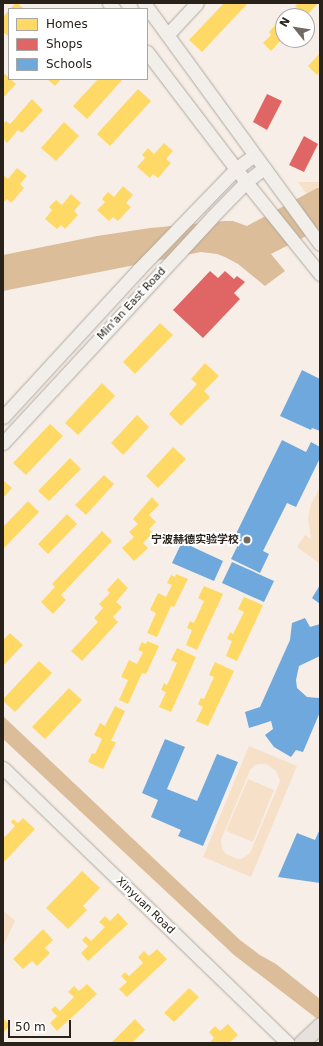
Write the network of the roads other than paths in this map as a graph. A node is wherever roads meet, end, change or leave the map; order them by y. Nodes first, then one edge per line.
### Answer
1 (197, 3) edge
2 (148, 8) edge
3 (168, 34) junction
4 (148, 53) edge
5 (254, 155) junction
6 (237, 168) junction
7 (264, 168) junction
8 (246, 182) junction
9 (317, 240) edge
10 (320, 274) edge
11 (3, 417) edge
12 (3, 443) edge
13 (3, 768) edge
14 (320, 1025) edge
15 (288, 1043) edge
16 (301, 1043) edge

1 - 3 main road
2 - 3 main road
3 - 5 main road
4 - 6 main road
5 - 6 main road, Min'an East Road
5 - 7 main road
6 - 8 main road
6 - 11 main road, Min'an East Road
7 - 8 main road, Min'an East Road
7 - 9 main road
8 - 10 main road
8 - 12 main road, Min'an East Road
13 - 15 main road, Xinyuan Road
14 - 16 main road

